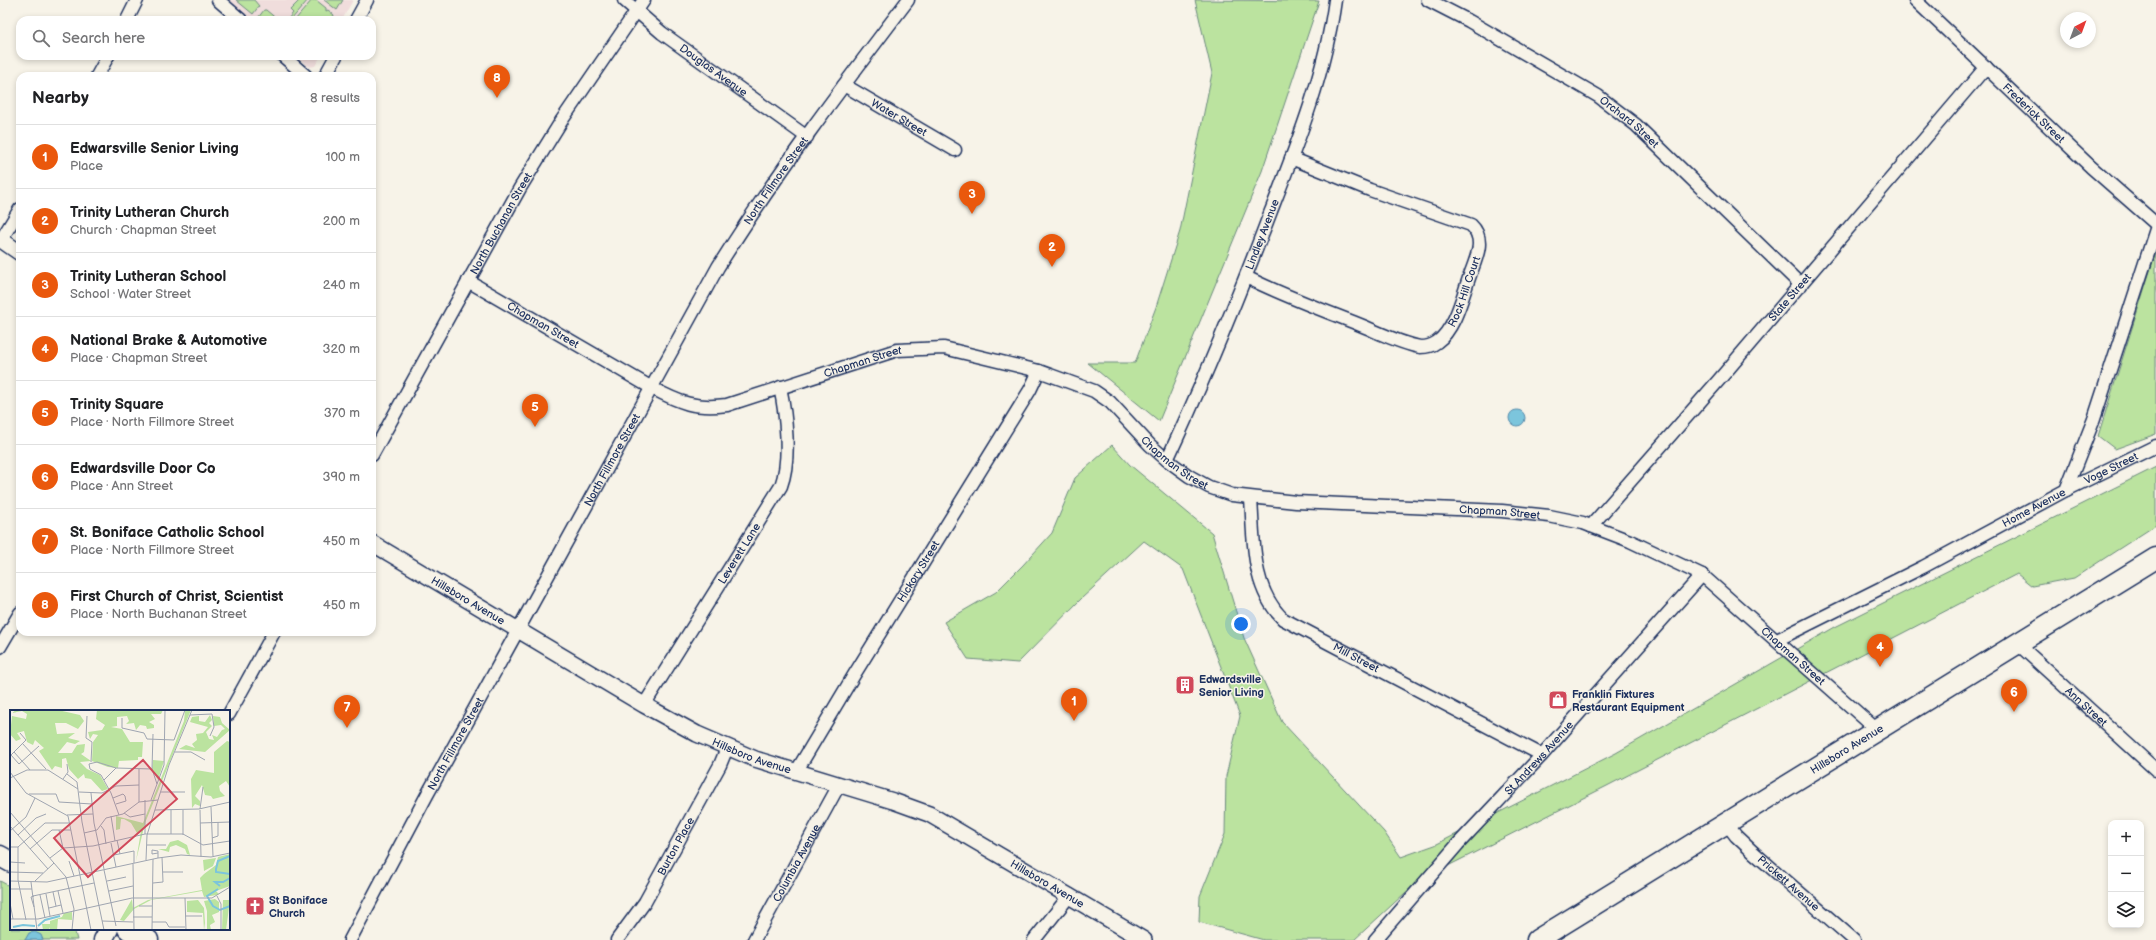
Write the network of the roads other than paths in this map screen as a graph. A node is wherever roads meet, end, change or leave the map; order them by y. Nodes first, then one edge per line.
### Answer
1 (137, 0) edge
2 (218, 0) edge
3 (367, 0) edge
4 (624, 0) edge
5 (644, 0) edge
6 (908, 0) edge
7 (1335, 0) edge
8 (1428, 0) edge
9 (1915, 0) edge
10 (636, 11) junction
11 (129, 16) edge
12 (236, 16) edge
13 (358, 16) edge
14 (106, 60) edge
15 (288, 60) edge
16 (334, 60) edge
17 (1986, 67) junction
18 (99, 72) edge
19 (301, 72) edge
20 (327, 72) edge
21 (844, 86) junction
22 (807, 137) junction
23 (955, 150) dead end
24 (1291, 158) junction
25 (16, 215) edge
26 (2156, 224) edge
27 (2156, 229) edge
28 (1, 239) edge
29 (16, 249) edge
30 (1246, 277) junction
31 (468, 281) junction
32 (1800, 285) junction
33 (1039, 370) junction
34 (780, 387) junction
35 (652, 388) junction
36 (2156, 446) edge
37 (376, 448) edge
38 (1167, 460) junction
39 (2066, 490) junction
40 (1251, 499) junction
41 (1591, 526) junction
42 (376, 544) edge
43 (2156, 558) edge
44 (1702, 575) junction
45 (16, 620) edge
46 (518, 631) junction
47 (272, 636) edge
48 (1777, 640) junction
49 (2017, 643) junction
50 (0, 647) edge
51 (644, 705) junction
52 (230, 712) edge
53 (1876, 729) junction
54 (727, 748) junction
55 (1542, 755) junction
56 (2156, 770) edge
57 (796, 772) junction
58 (839, 785) junction
59 (1726, 822) junction
60 (0, 856) edge
61 (10, 861) edge
62 (1070, 895) junction
63 (108, 930) edge
64 (130, 930) edge
65 (103, 940) edge
66 (148, 940) edge
67 (350, 940) edge
68 (617, 940) edge
69 (754, 940) edge
70 (1034, 940) edge
71 (1144, 940) edge
72 (1375, 940) edge
73 (1537, 940) edge
74 (1854, 940) edge

1 - 11 street
2 - 12 street
3 - 13 street
4 - 10 street, Douglas Avenue
5 - 10 street, North Buchanan Street
6 - 21 street, North Fillmore Street
7 - 24 street, Lindley Avenue
8 - 32 street, Orchard Street
9 - 17 street, Frederick Street
10 - 22 street, Douglas Avenue
10 - 31 street, North Buchanan Street
14 - 18 street
15 - 19 street
16 - 20 street
17 - 26 street, Frederick Street
17 - 32 street, State Street
21 - 22 street, North Fillmore Street
21 - 23 street, Water Street
22 - 35 street, North Fillmore Street
24 - 30 street, Lindley Avenue
24 - 30 street, Rock Hill Court
25 - 28 street
27 - 39 street, Home Avenue
28 - 29 street
30 - 38 street, Lindley Avenue
31 - 35 street, Chapman Street
31 - 37 street, North Buchanan Street
32 - 41 street, State Street
33 - 34 street, Chapman Street
33 - 38 street, Chapman Street
33 - 57 street, Hickory Street
34 - 35 street, Chapman Street
34 - 51 street, Leverett Lane
35 - 46 street, North Fillmore Street
36 - 39 street, Voge Street
38 - 40 street, Chapman Street
39 - 48 street, Home Avenue
40 - 41 street, Chapman Street
40 - 55 street, Mill Street
41 - 44 street, Chapman Street
42 - 46 street, Hillsboro Avenue
43 - 49 main road, Hillsboro Avenue
44 - 48 street, Chapman Street
44 - 55 street, St Andrews Avenue
45 - 50 street
46 - 51 street, Hillsboro Avenue
46 - 67 street, North Fillmore Street
47 - 52 street
48 - 53 street, Chapman Street
49 - 53 main road, Hillsboro Avenue
49 - 56 street, Ann Street
51 - 54 street, Hillsboro Avenue
53 - 59 main road, Hillsboro Avenue
54 - 57 street, Hillsboro Avenue
54 - 68 street, Burton Place
55 - 72 street, St Andrews Avenue
57 - 58 street, Hillsboro Avenue
58 - 62 street, Hillsboro Avenue
58 - 69 street, Columbia Avenue
59 - 73 main road, Hillsboro Avenue
59 - 74 street, Prickett Avenue
60 - 61 main road
62 - 70 street
62 - 71 street, Hillsboro Avenue
63 - 65 main road
64 - 66 main road

